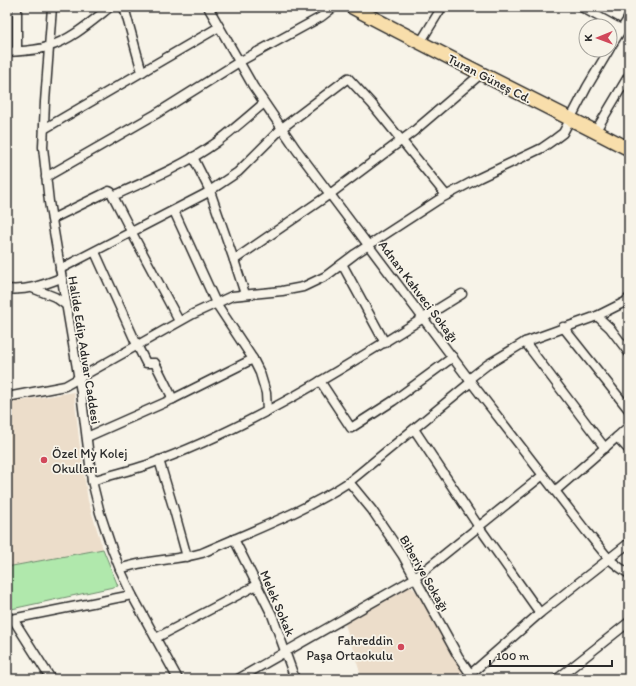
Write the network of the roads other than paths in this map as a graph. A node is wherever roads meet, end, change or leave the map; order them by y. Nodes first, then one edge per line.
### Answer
1 (17, 7) edge
2 (52, 7) edge
3 (110, 7) edge
4 (124, 7) edge
5 (208, 7) edge
6 (334, 7) edge
7 (352, 7) edge
8 (442, 7) edge
9 (581, 7) edge
10 (628, 20) edge
11 (219, 27) junction
12 (621, 29) junction
13 (618, 34) edge
14 (420, 43) junction
15 (49, 47) junction
16 (17, 51) junction
17 (7, 52) edge
18 (604, 58) edge
19 (239, 62) junction
20 (142, 72) junction
21 (482, 74) junction
22 (629, 74) edge
23 (264, 103) junction
24 (571, 120) junction
25 (282, 128) junction
26 (44, 129) junction
27 (595, 132) junction
28 (402, 140) junction
29 (628, 146) edge
30 (192, 157) junction
31 (46, 176) junction
32 (210, 191) junction
33 (330, 194) junction
34 (446, 195) junction
35 (114, 196) junction
36 (174, 211) junction
37 (52, 219) junction
38 (132, 233) junction
39 (369, 245) junction
40 (95, 252) junction
41 (234, 260) junction
42 (342, 264) junction
43 (60, 269) junction
44 (62, 278) junction
45 (31, 288) junction
46 (7, 289) edge
47 (245, 294) junction
48 (462, 294) dead end
49 (629, 298) edge
50 (216, 303) junction
51 (66, 305) junction
52 (597, 316) junction
53 (424, 317) junction
54 (179, 321) junction
55 (563, 327) junction
56 (385, 342) junction
57 (525, 342) junction
58 (137, 345) junction
59 (629, 353) edge
60 (454, 357) junction
61 (253, 359) junction
62 (79, 378) junction
63 (470, 380) junction
64 (320, 381) junction
65 (7, 397) edge
66 (173, 399) junction
67 (629, 410) edge
68 (266, 411) junction
69 (629, 426) edge
70 (414, 429) junction
71 (87, 437) junction
72 (617, 437) junction
73 (605, 448) junction
74 (629, 450) edge
75 (159, 460) junction
76 (543, 475) junction
77 (92, 480) junction
78 (349, 482) junction
79 (555, 491) junction
80 (479, 527) junction
81 (234, 539) junction
82 (629, 543) edge
83 (186, 558) junction
84 (609, 559) junction
85 (120, 569) junction
86 (629, 574) edge
87 (415, 578) junction
88 (257, 585) junction
89 (132, 595) junction
90 (540, 613) junction
91 (10, 620) edge
92 (629, 622) edge
93 (156, 638) junction
94 (285, 652) junction
95 (471, 678) edge
96 (51, 679) edge
97 (178, 679) edge
98 (238, 679) edge
99 (295, 679) edge
100 (557, 679) edge

1 - 16 street
2 - 15 street, Halide Edip Adıvar Caddesi
3 - 15 street
4 - 20 street
5 - 11 street, Adnan Kahveci Sokağı
6 - 19 street
7 - 14 main road, Turan Güneş Cd.
8 - 14 street
9 - 12 street
10 - 12 street
11 - 19 street, Adnan Kahveci Sokağı
11 - 20 street
12 - 13 street
14 - 21 main road, Turan Güneş Cd.
15 - 16 street
15 - 26 street, Halide Edip Adıvar Caddesi
16 - 17 street
18 - 24 street
19 - 23 street, Adnan Kahveci Sokağı
19 - 31 street
20 - 26 street
21 - 24 main road, Turan Güneş Cd.
21 - 28 street
22 - 27 street
23 - 25 street, Adnan Kahveci Sokağı
23 - 30 street
24 - 27 main road, Turan Güneş Cd.
24 - 34 street
25 - 28 street
25 - 32 street
25 - 33 street, Adnan Kahveci Sokağı
26 - 31 street, Halide Edip Adıvar Caddesi
27 - 29 main road, Turan Güneş Cd.
28 - 33 street
28 - 34 street
30 - 32 street
30 - 35 street
31 - 37 street, Halide Edip Adıvar Caddesi
32 - 36 street
32 - 41 street
33 - 39 street, Adnan Kahveci Sokağı
33 - 41 street
34 - 39 street
35 - 37 street
35 - 38 street
36 - 38 street
36 - 50 street
37 - 43 street, Halide Edip Adıvar Caddesi
38 - 40 street
38 - 54 street
39 - 42 street
39 - 53 street, Adnan Kahveci Sokağı
40 - 43 street
40 - 58 street
41 - 47 street
42 - 47 street
42 - 56 street
43 - 44 street, Halide Edip Adıvar Caddesi
44 - 45 street
44 - 51 street, Halide Edip Adıvar Caddesi
45 - 46 street
45 - 51 street
47 - 50 street
48 - 53 street
49 - 52 street
50 - 54 street
50 - 61 street
51 - 62 street, Halide Edip Adıvar Caddesi
52 - 55 street
52 - 59 street
53 - 56 street
53 - 60 street, Adnan Kahveci Sokağı
54 - 58 street
55 - 57 street
55 - 67 street
56 - 64 street
57 - 63 street
57 - 73 street
58 - 62 street
58 - 66 street
60 - 63 street, Adnan Kahveci Sokağı
60 - 64 street
61 - 66 street
61 - 68 street
62 - 65 street
62 - 71 street, Halide Edip Adıvar Caddesi
63 - 70 street
63 - 76 street, Adnan Kahveci Sokağı
64 - 68 street
66 - 71 street
68 - 75 street
69 - 72 street
70 - 78 street
70 - 80 street
71 - 77 street, Halide Edip Adıvar Caddesi
72 - 73 street
72 - 74 street
73 - 79 street
75 - 77 street
75 - 83 street
76 - 79 street, Adnan Kahveci Sokağı
76 - 80 street
77 - 85 street, Halide Edip Adıvar Caddesi
78 - 81 street
78 - 87 street, Biberiye Sokağı
79 - 84 street, Adnan Kahveci Sokağı
80 - 87 street
80 - 90 street
81 - 83 street
81 - 88 street, Melek Sokak
82 - 84 street
83 - 85 street
84 - 86 street, Adnan Kahveci Sokağı
84 - 90 street
85 - 89 street, Halide Edip Adıvar Caddesi
87 - 94 street
87 - 95 street, Biberiye Sokağı
88 - 93 street
88 - 94 street, Melek Sokak
89 - 91 street
89 - 93 street, Halide Edip Adıvar Caddesi
90 - 95 street
91 - 96 street
92 - 100 street
93 - 97 street, Halide Edip Adıvar Caddesi
94 - 98 street
94 - 99 street, Melek Sokak

